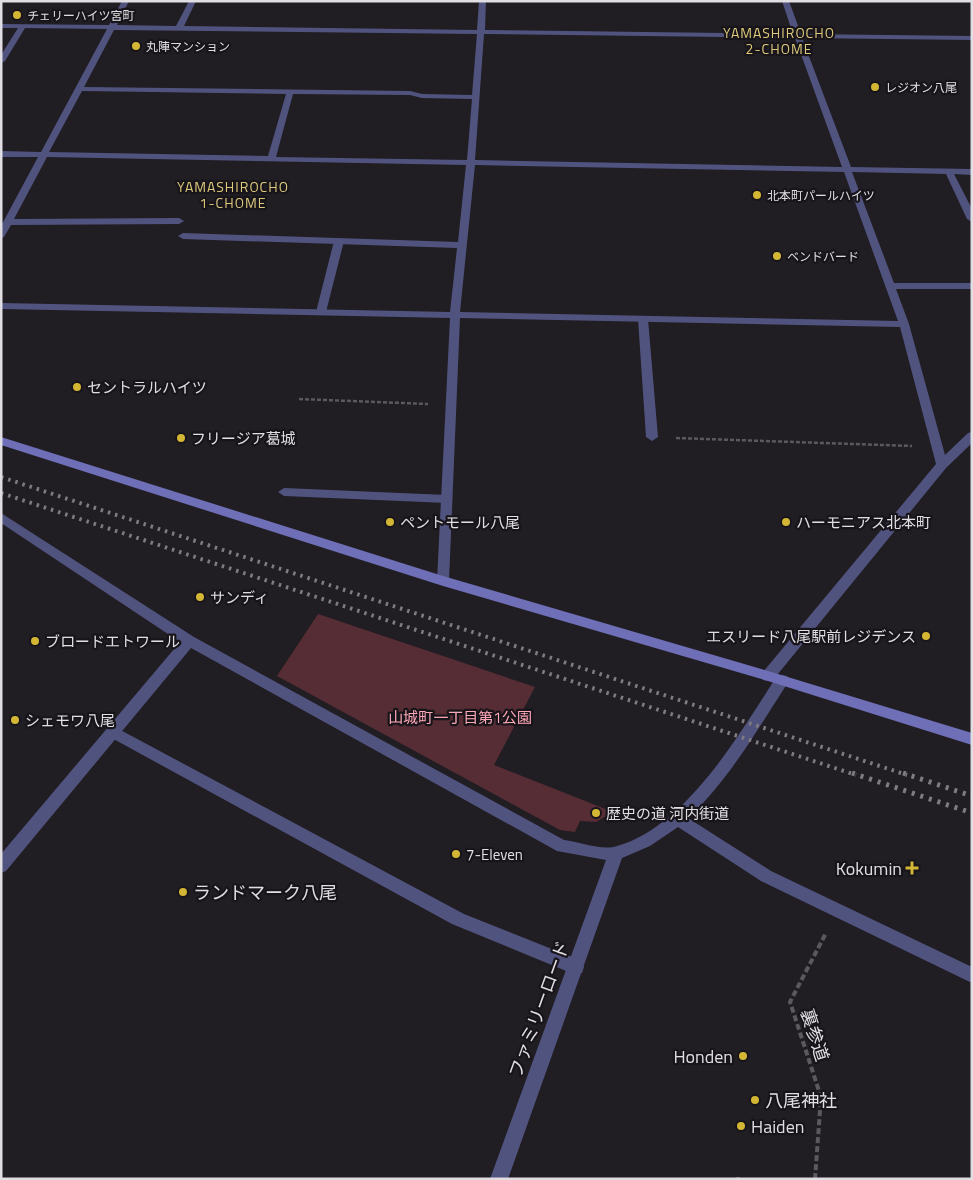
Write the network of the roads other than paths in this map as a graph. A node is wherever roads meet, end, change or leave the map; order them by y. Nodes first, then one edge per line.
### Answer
1 (126, 1) edge
2 (192, 1) edge
3 (483, 1) edge
4 (785, 1) edge
5 (1, 26) edge
6 (23, 26) junction
7 (112, 27) junction
8 (179, 28) junction
9 (481, 32) junction
10 (798, 35) junction
11 (972, 38) edge
12 (1, 61) edge
13 (78, 89) junction
14 (290, 92) junction
15 (476, 97) junction
16 (1, 154) edge
17 (43, 155) junction
18 (271, 160) junction
19 (471, 163) junction
20 (849, 170) junction
21 (949, 172) junction
22 (972, 172) edge
23 (972, 220) edge
24 (179, 221) dead end
25 (8, 222) junction
26 (1, 235) edge
27 (183, 236) dead end
28 (339, 241) junction
29 (462, 244) junction
30 (890, 286) junction
31 (972, 286) edge
32 (1, 306) edge
33 (321, 312) junction
34 (455, 315) junction
35 (643, 319) junction
36 (904, 324) junction
37 (972, 436) edge
38 (652, 437) road end
39 (1, 442) edge
40 (942, 465) junction
41 (284, 492) dead end
42 (447, 499) junction
43 (3, 520) edge
44 (442, 581) junction
45 (189, 641) junction
46 (768, 676) junction
47 (782, 680) junction
48 (113, 732) junction
49 (972, 739) edge
50 (676, 818) junction
51 (616, 854) junction
52 (1, 866) edge
53 (576, 967) junction
54 (972, 976) edge
55 (499, 1179) edge

1 - 7 street
2 - 8 street
3 - 9 street
4 - 10 street
5 - 6 street
6 - 7 street
6 - 12 street
7 - 8 street
7 - 13 street
8 - 9 street
9 - 10 street
9 - 15 street
10 - 11 street
10 - 20 street
13 - 14 street
13 - 17 street
14 - 15 street
14 - 18 street
15 - 19 street
16 - 17 street
17 - 18 street
17 - 25 street
18 - 19 street
19 - 20 street
19 - 29 street
20 - 21 street
20 - 30 street
21 - 22 street
21 - 23 street
24 - 25 street
25 - 26 street
27 - 28 street
28 - 29 street
28 - 33 street
29 - 34 street
30 - 31 street
30 - 36 street
32 - 33 street
33 - 34 street
34 - 35 street
34 - 42 street
35 - 36 street
35 - 38 street
36 - 40 street
37 - 40 street
39 - 44 street
40 - 46 street
41 - 42 street
42 - 44 street
43 - 45 street
44 - 46 street
45 - 48 street
45 - 51 street
46 - 47 street
47 - 49 street
47 - 50 street
48 - 52 street
48 - 53 street
50 - 51 street
50 - 54 street
51 - 53 street, ファミリーロード
53 - 55 street, ファミリーロード

